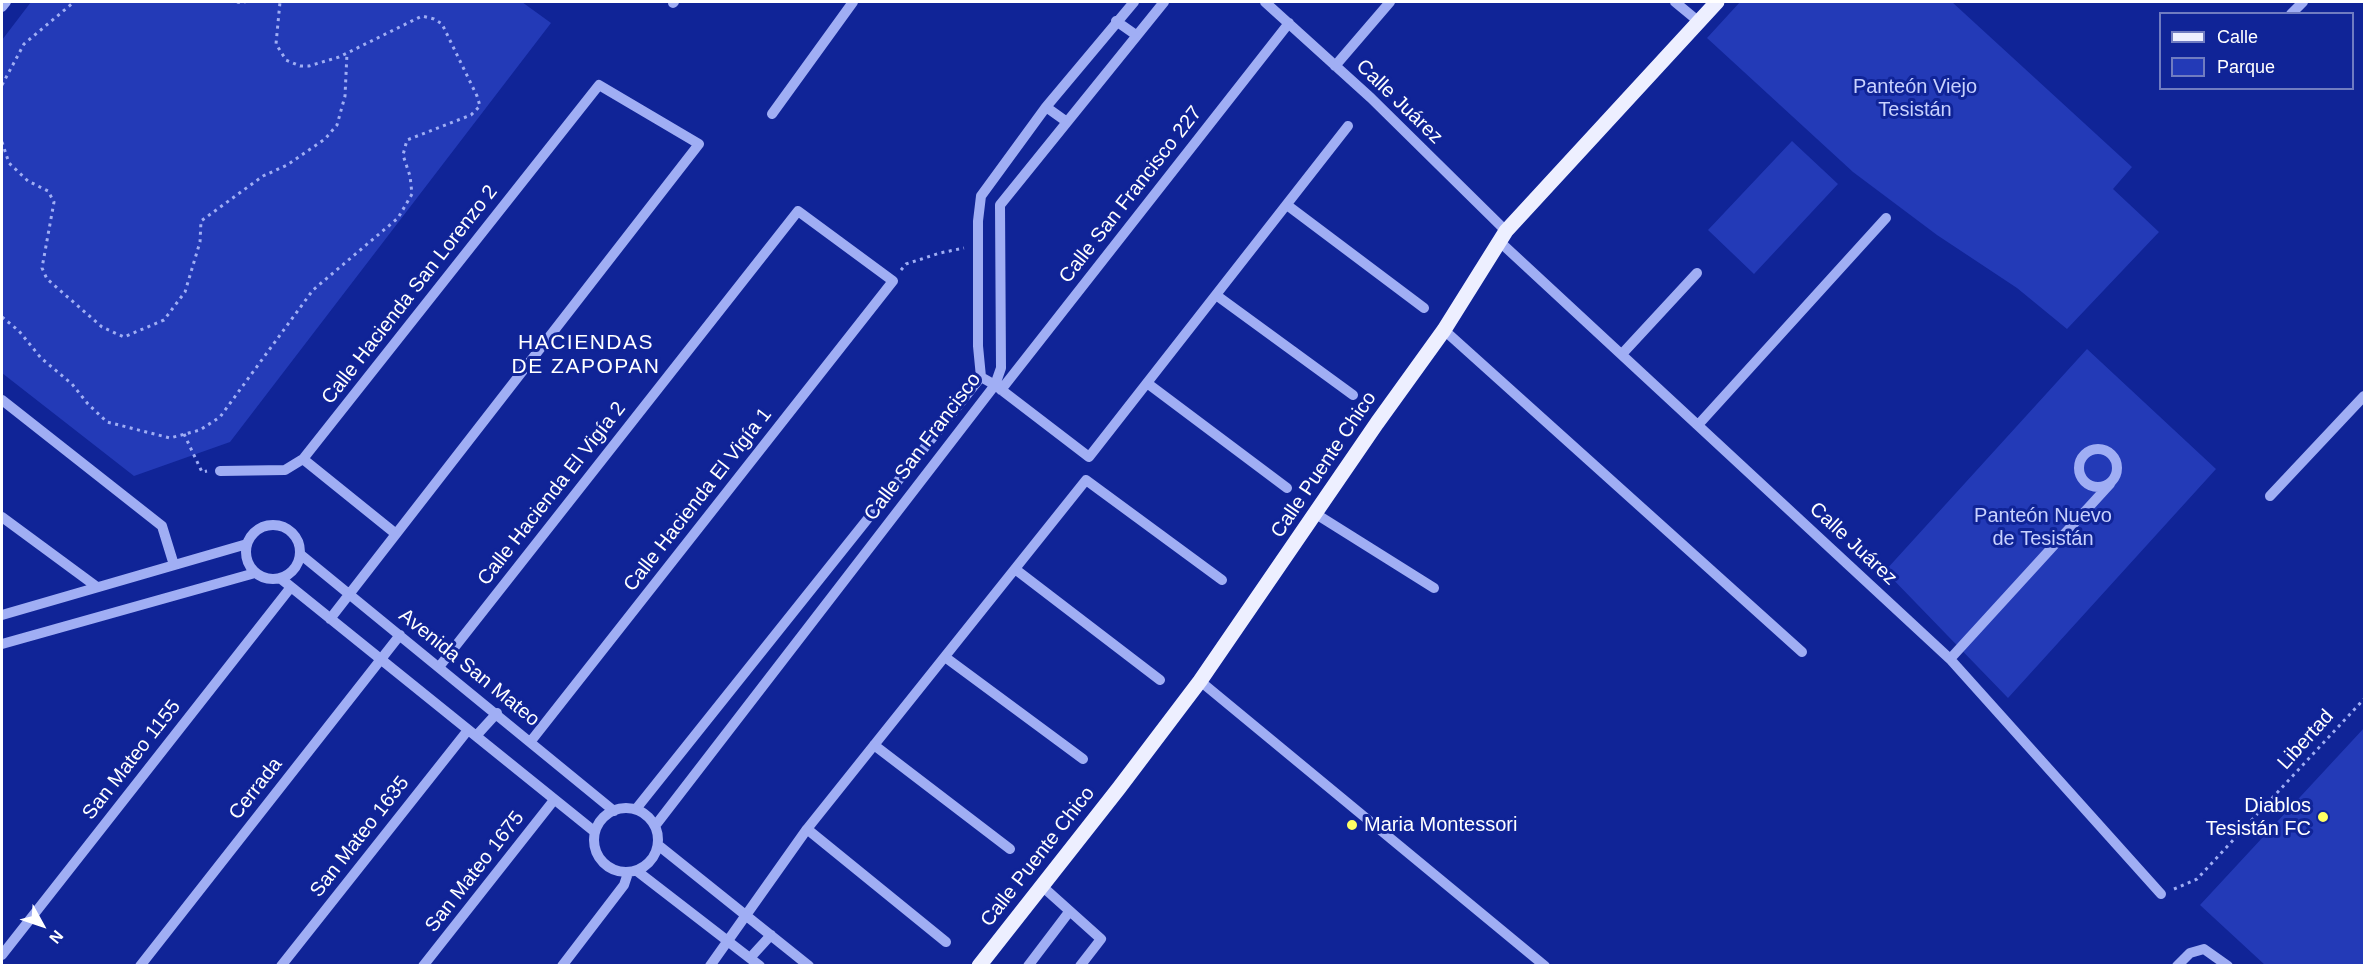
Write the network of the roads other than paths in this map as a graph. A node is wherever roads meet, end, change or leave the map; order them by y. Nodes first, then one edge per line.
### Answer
1 (6, 2) edge
2 (853, 2) edge
3 (1134, 2) edge
4 (1164, 2) edge
5 (1265, 2) edge
6 (1390, 2) edge
7 (1675, 2) edge
8 (1717, 2) edge
9 (2, 7) edge
10 (1116, 21) junction
11 (1698, 21) junction
12 (1288, 23) junction
13 (1136, 35) junction
14 (1335, 66) junction
15 (1046, 107) junction
16 (772, 114) dead end
17 (1067, 122) junction
18 (1348, 126) dead end
19 (1000, 205) junction
20 (1287, 205) junction
21 (978, 207) junction
22 (1886, 218) dead end
23 (1503, 236) junction
24 (1697, 273) dead end
25 (893, 281) joint
26 (1216, 295) junction
27 (1424, 308) dead end
28 (1444, 330) junction
29 (1622, 354) junction
30 (981, 376) junction
31 (1147, 383) junction
32 (998, 387) junction
33 (1353, 395) dead end
34 (2364, 396) edge
35 (2, 400) edge
36 (1698, 425) junction
37 (303, 459) junction
38 (220, 471) road end
39 (2110, 483) dead end
40 (1287, 488) dead end
41 (2270, 496) dead end
42 (1316, 514) junction
43 (2, 517) edge
44 (396, 534) junction
45 (247, 544) junction
46 (300, 554) junction
47 (174, 565) junction
48 (1015, 569) junction
49 (255, 573) junction
50 (280, 579) junction
51 (1222, 580) dead end
52 (97, 587) junction
53 (291, 587) junction
54 (1434, 588) dead end
55 (349, 594) junction
56 (2, 615) edge
57 (330, 619) junction
58 (400, 636) junction
59 (2, 644) edge
60 (1802, 652) dead end
61 (945, 657) junction
62 (1950, 659) junction
63 (381, 660) junction
64 (439, 667) junction
65 (1160, 680) dead end
66 (1200, 681) junction
67 (496, 713) junction
68 (472, 733) junction
69 (531, 741) junction
70 (874, 745) junction
71 (1083, 759) dead end
72 (554, 800) junction
73 (636, 809) junction
74 (614, 810) junction
75 (655, 826) junction
76 (807, 830) junction
77 (595, 832) junction
78 (658, 845) junction
79 (1010, 849) dead end
80 (633, 872) junction
81 (1042, 887) junction
82 (2161, 894) road end
83 (1069, 912) junction
84 (746, 915) junction
85 (771, 934) junction
86 (729, 941) junction
87 (946, 942) dead end
88 (2, 955) edge
89 (750, 958) junction
90 (140, 966) edge
91 (281, 966) edge
92 (423, 966) edge
93 (562, 966) edge
94 (710, 966) edge
95 (760, 966) edge
96 (809, 966) edge
97 (979, 966) edge
98 (1028, 966) edge
99 (1080, 966) edge
100 (1545, 966) edge
101 (2177, 966) edge
102 (2228, 966) edge

1 - 9 street
2 - 16 street
3 - 10 street, Calle San Francisco
4 - 13 street
5 - 12 street, Calle Juárez
6 - 14 street
7 - 11 street
8 - 11 main road, Calle Puente Chico
10 - 13 street
10 - 15 street, Calle San Francisco
11 - 23 main road, Calle Puente Chico
12 - 14 street, Calle Juárez
12 - 32 street, Calle San Francisco 227
13 - 17 street
14 - 23 street, Calle Juárez
15 - 17 street
15 - 21 street, Calle San Francisco
17 - 19 street
18 - 20 street
19 - 21 street
19 - 32 street, Calle San Francisco
20 - 26 street
20 - 27 street
21 - 30 street, Calle San Francisco
22 - 36 street
23 - 28 main road, Calle Puente Chico
23 - 29 street, Calle Juárez
24 - 29 street
25 - 64 street, Calle Hacienda El Vigía 2
25 - 69 street, Calle Hacienda El Vigía 1
26 - 31 street
26 - 33 street
28 - 42 main road, Calle Puente Chico
28 - 60 street
29 - 36 street, Calle Juárez
30 - 32 street
30 - 73 street, Calle San Francisco
31 - 32 street
31 - 40 street
32 - 75 street, Calle San Francisco
34 - 41 street
35 - 47 street
36 - 62 street, Calle Juárez
37 - 38 street, Calle Hacienda San Lorenzo 2
37 - 44 street
37 - 44 street, Calle Hacienda San Lorenzo 2
39 - 62 street
42 - 54 street
42 - 66 main road, Calle Puente Chico
43 - 52 street
44 - 55 street
45 - 46 street, Avenida San Mateo
45 - 47 street, Avenida San Mateo
45 - 49 street
46 - 50 street
46 - 55 street, Avenida San Mateo
47 - 52 street, Avenida San Mateo
48 - 51 street
48 - 61 street
48 - 65 street
49 - 50 street
49 - 59 street
50 - 53 street
52 - 56 street, Avenida San Mateo
53 - 57 street
53 - 88 street, San Mateo 1155
55 - 57 street
55 - 58 street, Avenida San Mateo
57 - 63 street
58 - 63 street, Cerrada
58 - 64 street, Avenida San Mateo
61 - 70 street
61 - 71 street
62 - 82 street, Calle Juárez
63 - 68 street
63 - 90 street, Cerrada
64 - 67 street, Avenida San Mateo
66 - 81 main road, Calle Puente Chico
66 - 100 street
67 - 68 street, San Mateo 1635
67 - 69 street, Avenida San Mateo
68 - 72 street
68 - 91 street, San Mateo 1635
69 - 74 street, Avenida San Mateo
70 - 76 street
70 - 79 street
72 - 77 street
72 - 92 street, San Mateo 1675
73 - 74 street
73 - 75 street
74 - 77 street
75 - 78 street
76 - 84 street
76 - 87 street
77 - 80 street
78 - 80 street
78 - 84 street
80 - 86 street
80 - 93 street
81 - 83 street
81 - 97 main road, Calle Puente Chico
83 - 98 street
83 - 99 street
84 - 85 street
84 - 86 street
85 - 89 street
85 - 96 street
86 - 89 street
86 - 94 street
89 - 95 street
101 - 102 street

